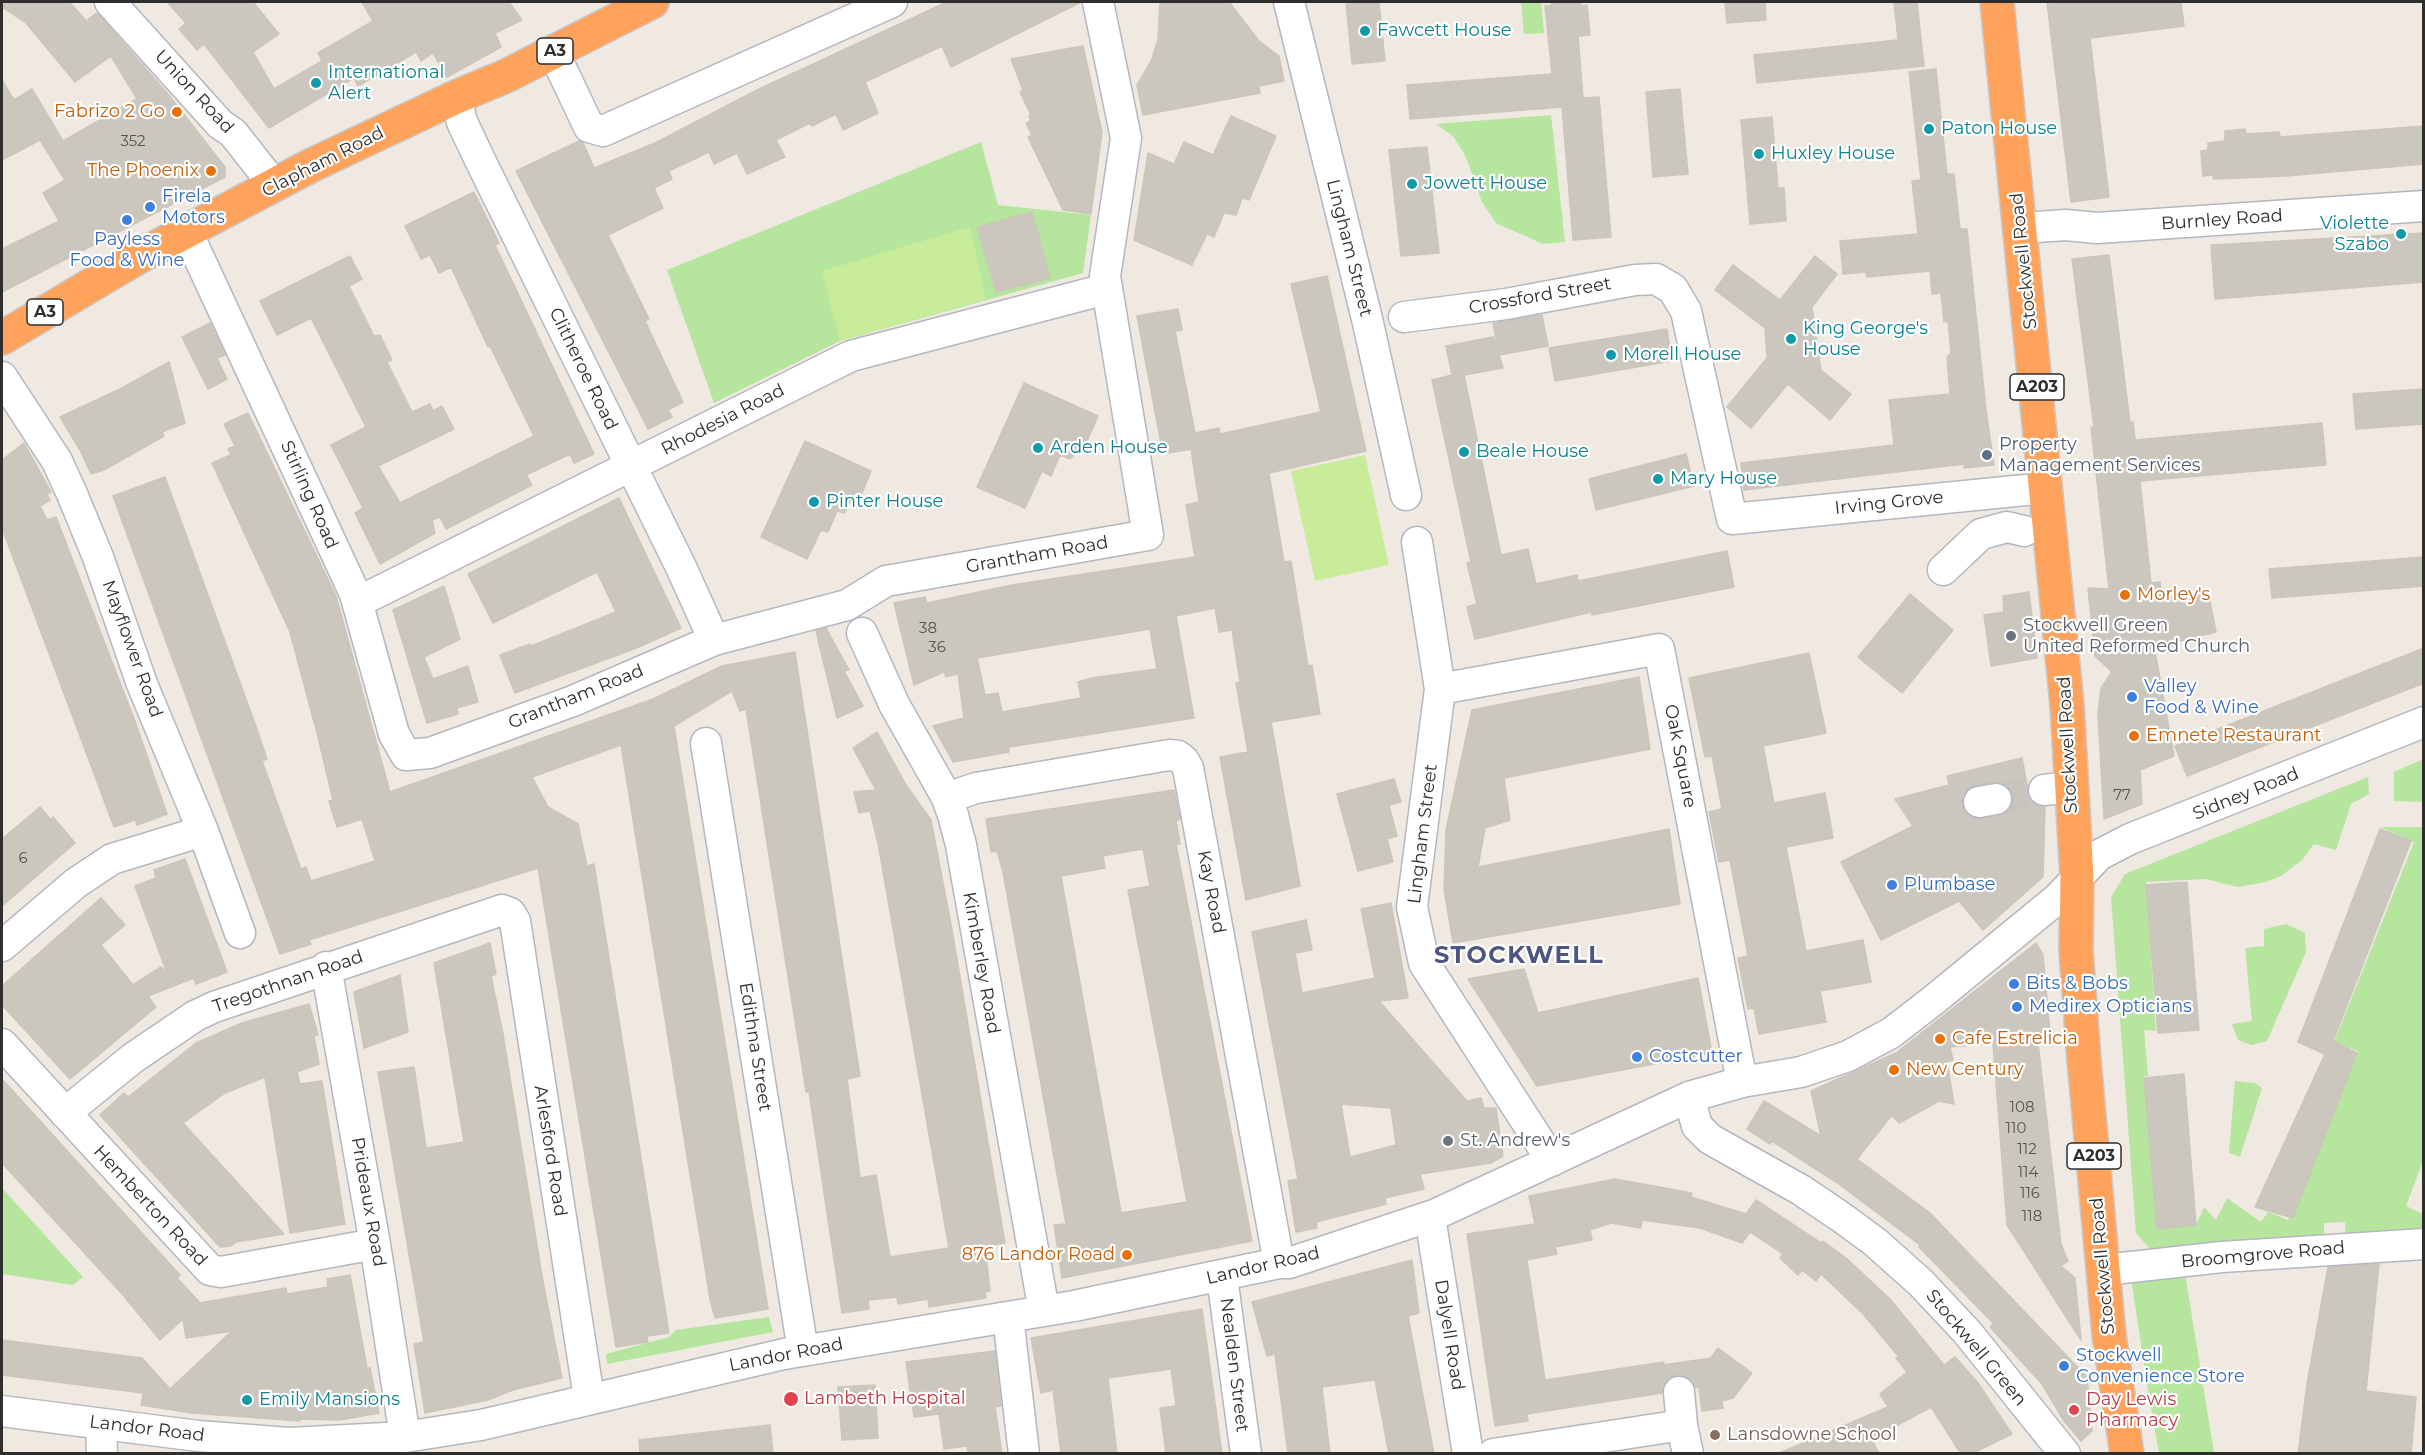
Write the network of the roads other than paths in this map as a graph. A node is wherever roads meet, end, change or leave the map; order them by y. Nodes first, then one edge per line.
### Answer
1 (110, 2) edge
2 (652, 2) edge
3 (892, 2) edge
4 (1098, 2) edge
5 (1289, 2) edge
6 (1997, 2) edge
7 (553, 51) junction
8 (456, 97) junction
9 (274, 185) junction
10 (2424, 206) edge
11 (2021, 228) junction
12 (187, 232) junction
13 (1106, 289) junction
14 (1368, 323) junction
15 (2, 338) edge
16 (2, 377) edge
17 (631, 466) junction
18 (2046, 488) junction
19 (1406, 495) dead end
20 (1732, 519) joint
21 (2024, 531) dead end
22 (1417, 542) dead end
23 (1943, 570) dead end
24 (358, 602) junction
25 (862, 633) dead end
26 (714, 640) junction
27 (1440, 688) junction
28 (2424, 722) edge
29 (706, 743) dead end
30 (418, 755) joint
31 (948, 798) junction
32 (203, 831) junction
33 (2077, 877) junction
34 (502, 910) joint
35 (240, 933) dead end
36 (2, 946) edge
37 (326, 967) junction
38 (2, 1044) edge
39 (1742, 1082) junction
40 (1689, 1097) junction
41 (65, 1113) junction
42 (1552, 1161) junction
43 (1430, 1216) junction
44 (375, 1244) junction
45 (2424, 1244) edge
46 (1279, 1263) junction
47 (2103, 1270) junction
48 (1222, 1277) junction
49 (1044, 1311) junction
50 (1008, 1317) junction
51 (803, 1351) junction
52 (1679, 1392) dead end
53 (589, 1398) junction
54 (2, 1411) edge
55 (101, 1424) junction
56 (405, 1437) junction
57 (1685, 1439) edge
58 (314, 1449) edge
59 (102, 1454) edge
60 (1024, 1454) edge
61 (1246, 1454) edge
62 (1468, 1454) edge
63 (1493, 1454) edge
64 (2065, 1454) edge
65 (2127, 1454) edge

1 - 9 street, Union Road
2 - 7 highway, Clapham Road / A3
3 - 7 street
4 - 13 street, Grantham Road
5 - 14 street, Lingham Street
6 - 11 highway, Stockwell Road / A203
7 - 8 highway, Clapham Road / A3
8 - 9 highway, Clapham Road / A3
8 - 17 street, Clitheroe Road
9 - 12 highway, Clapham Road / A3
10 - 11 street, Burnley Road
11 - 18 highway, Stockwell Road / A203
12 - 15 highway, Clapham Road / A3
12 - 24 street, Stirling Road
13 - 17 street, Rhodesia Road
13 - 26 street, Grantham Road
14 - 19 street, Lingham Street
14 - 20 street, Crossford Street
16 - 32 street, Mayflower Road
17 - 24 street, Rhodesia Road
17 - 26 street, Clitheroe Road
18 - 20 street, Irving Grove
18 - 33 highway, Stockwell Road / A203
21 - 23 street
22 - 27 street, Lingham Street
24 - 30 street, Stirling Road
25 - 31 street, Kimberley Road
26 - 30 street, Grantham Road
27 - 39 street, Oak Square
27 - 42 street, Lingham Street
28 - 33 street, Sidney Road
29 - 51 street, Edithna Street
31 - 46 street, Kay Road
31 - 49 street, Kimberley Road
32 - 35 street, Mayflower Road
32 - 36 street
33 - 39 street
33 - 47 highway, Stockwell Road / A203
34 - 37 street, Tregothnan Road
34 - 53 street, Arlesford Road
37 - 41 street, Tregothnan Road
37 - 44 street, Prideaux Road
38 - 41 street, Hemberton Road
39 - 40 street
40 - 42 street
40 - 64 street, Stockwell Green
41 - 44 street, Hemberton Road
42 - 43 street, Landor Road
43 - 46 street, Landor Road
43 - 62 street, Dalyell Road
44 - 56 street, Prideaux Road
45 - 47 street, Broomgrove Road
46 - 48 street, Landor Road
47 - 65 highway, Stockwell Road / A203
48 - 49 street, Landor Road
48 - 61 street, Nealden Street
49 - 50 street, Landor Road
50 - 51 street, Landor Road
50 - 60 street
51 - 53 street, Landor Road
52 - 57 street
53 - 56 street, Landor Road
54 - 55 street, Landor Road
55 - 58 street, Landor Road
55 - 59 street
56 - 58 street, Landor Road
57 - 63 street

